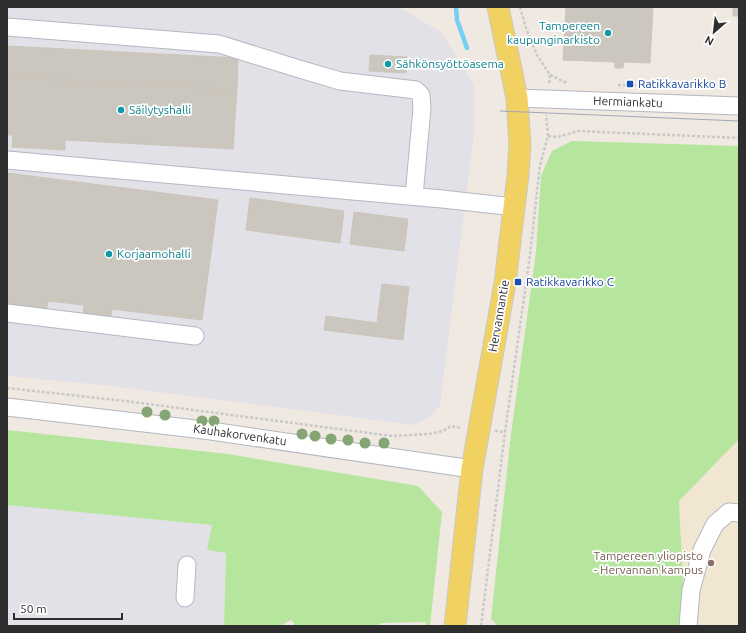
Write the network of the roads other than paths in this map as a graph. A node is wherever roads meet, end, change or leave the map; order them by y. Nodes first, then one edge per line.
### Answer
1 (498, 7) edge
2 (7, 27) edge
3 (517, 98) junction
4 (739, 106) edge
5 (7, 160) edge
6 (414, 196) junction
7 (515, 207) junction
8 (7, 313) edge
9 (195, 336) dead end
10 (7, 407) edge
11 (472, 469) junction
12 (739, 513) edge
13 (187, 565) dead end
14 (185, 598) dead end
15 (455, 626) edge
16 (688, 626) edge

1 - 3 main road, Hervannantie
2 - 6 street
3 - 4 street, Hermiankatu
3 - 7 main road, Hervannantie
5 - 6 street
6 - 7 street
7 - 11 main road, Hervannantie
8 - 9 street
10 - 11 street, Kauhakorvenkatu
11 - 15 main road, Hervannantie
12 - 16 street
13 - 14 street

